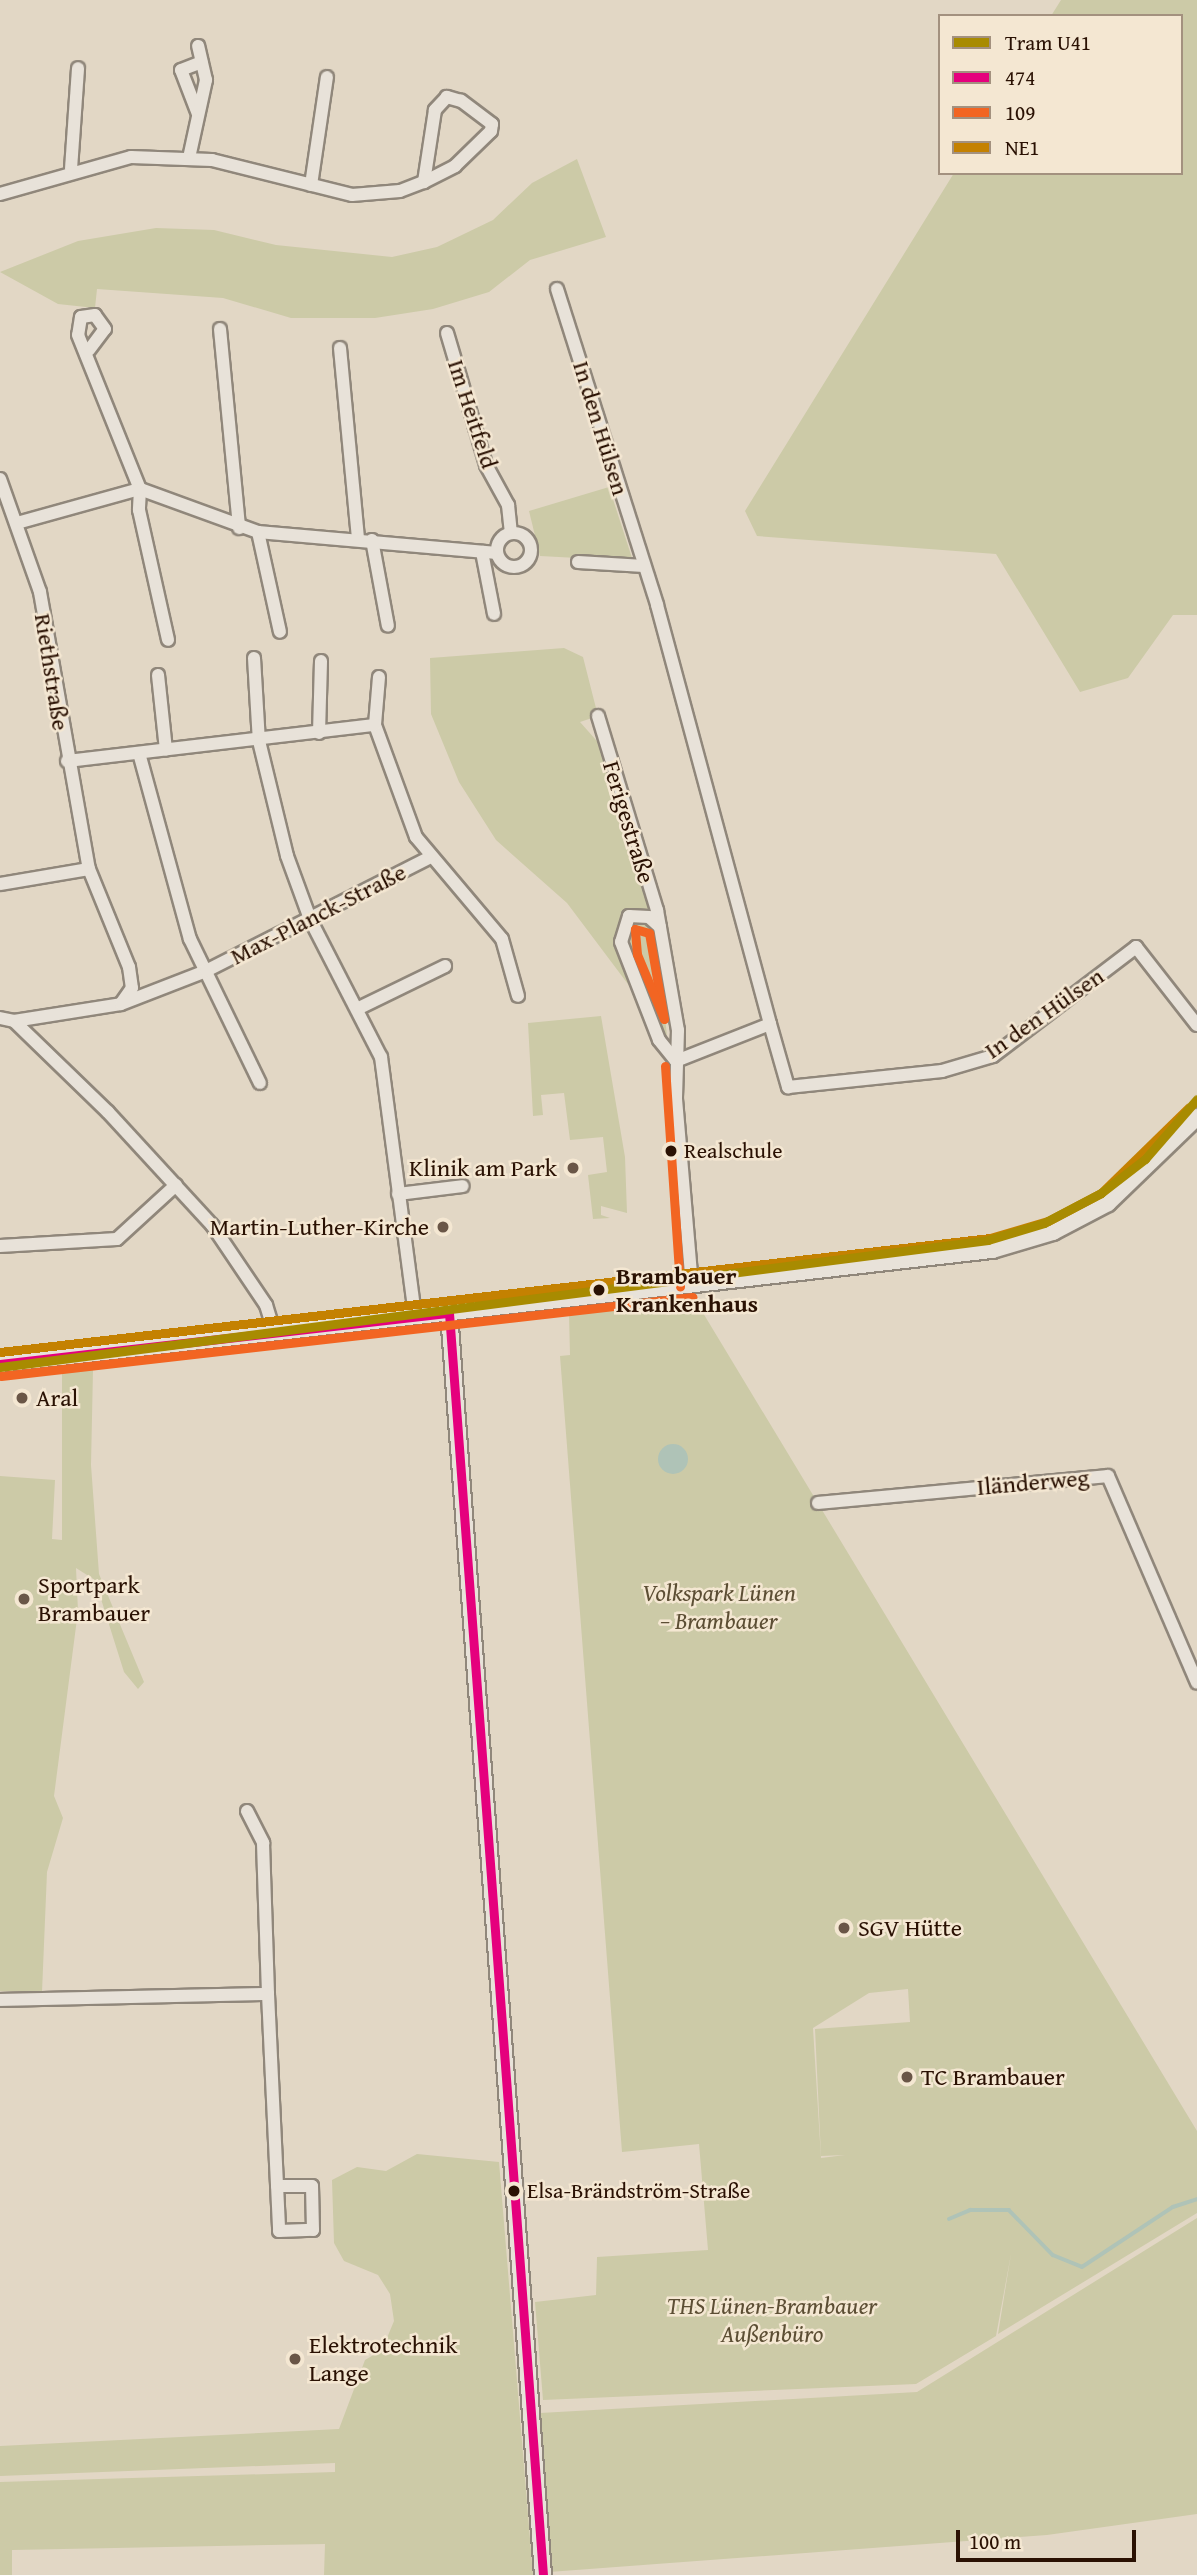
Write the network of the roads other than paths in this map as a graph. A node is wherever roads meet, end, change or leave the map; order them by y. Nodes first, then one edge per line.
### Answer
1 (198, 46) dead end
2 (202, 62) junction
3 (78, 68) dead end
4 (327, 77) dead end
5 (200, 120) junction
6 (189, 158) junction
7 (71, 169) junction
8 (424, 182) junction
9 (311, 185) junction
10 (0, 194) edge
11 (557, 289) dead end
12 (220, 329) dead end
13 (447, 333) dead end
14 (340, 348) dead end
15 (89, 349) dead end
16 (0, 479) edge
17 (140, 489) junction
18 (17, 523) junction
19 (239, 528) junction
20 (258, 532) junction
21 (511, 533) junction
22 (358, 538) junction
23 (372, 540) junction
24 (482, 552) junction
25 (497, 553) junction
26 (578, 562) dead end
27 (644, 566) junction
28 (494, 614) dead end
29 (388, 626) dead end
30 (280, 632) dead end
31 (169, 640) dead end
32 (254, 658) dead end
33 (321, 661) dead end
34 (158, 675) dead end
35 (379, 677) dead end
36 (598, 716) dead end
37 (375, 725) junction
38 (319, 733) junction
39 (259, 741) junction
40 (166, 750) junction
41 (139, 753) junction
42 (67, 761) junction
43 (429, 858) junction
44 (89, 869) junction
45 (0, 884) edge
46 (310, 919) junction
47 (660, 927) junction
48 (445, 965) dead end
49 (206, 971) junction
50 (517, 996) dead end
51 (121, 1004) junction
52 (357, 1009) junction
53 (0, 1018) edge
54 (14, 1021) junction
55 (770, 1024) junction
56 (1197, 1025) edge
57 (676, 1061) junction
58 (260, 1083) dead end
59 (1197, 1118) edge
60 (176, 1185) junction
61 (463, 1186) dead end
62 (398, 1194) junction
63 (0, 1246) edge
64 (692, 1285) junction
65 (449, 1313) junction
66 (415, 1316) junction
67 (274, 1332) junction
68 (0, 1364) edge
69 (818, 1503) dead end
70 (1197, 1683) edge
71 (247, 1811) dead end
72 (268, 1994) junction
73 (0, 2000) edge
74 (277, 2186) junction
75 (543, 2575) edge

1 - 2 street
2 - 5 street
2 - 5 street
3 - 7 street
4 - 9 street
5 - 6 street
6 - 7 street
6 - 9 street
7 - 10 street
8 - 8 street
8 - 9 street
11 - 27 street, In den Hülsen
12 - 19 street
13 - 21 street, Im Heitfeld
14 - 22 street
15 - 17 street
16 - 18 street, Riethstraße
17 - 18 street
17 - 19 street, Im Heitfeld
17 - 31 street
18 - 42 street, Riethstraße
19 - 20 street, Im Heitfeld
20 - 22 street, Im Heitfeld
20 - 30 street
21 - 25 street
21 - 25 street, Im Heitfeld
22 - 23 street, Im Heitfeld
23 - 24 street, Im Heitfeld
23 - 29 street
24 - 25 street, Im Heitfeld
24 - 28 street
26 - 27 street
27 - 55 street, In den Hülsen
32 - 39 street
33 - 38 street
34 - 40 street
35 - 37 street
36 - 47 street, Ferigestraße
37 - 38 street
37 - 43 street
38 - 39 street
39 - 40 street
39 - 46 street
40 - 41 street
41 - 42 street
41 - 49 street
42 - 44 street, Riethstraße
43 - 46 street, Max-Planck-Straße
43 - 50 street
44 - 45 street
44 - 51 street, Riethstraße
46 - 49 street, Max-Planck-Straße
46 - 52 street
47 - 57 street, Ferigestraße
47 - 57 street, Ferigestraße
48 - 52 street
49 - 51 street, Max-Planck-Straße
49 - 58 street, Max-Planck-Straße
51 - 54 street, Max-Planck-Straße
52 - 62 street
53 - 54 street
54 - 60 street
55 - 56 street, In den Hülsen
55 - 57 street
57 - 64 street, Ferigestraße
59 - 64 street
60 - 63 street
60 - 67 street
61 - 62 street
62 - 66 street
64 - 65 street
65 - 66 street
65 - 75 street
66 - 67 street
67 - 68 street
69 - 70 street, Iländerweg
71 - 72 street
72 - 73 street
72 - 74 street
74 - 74 street

